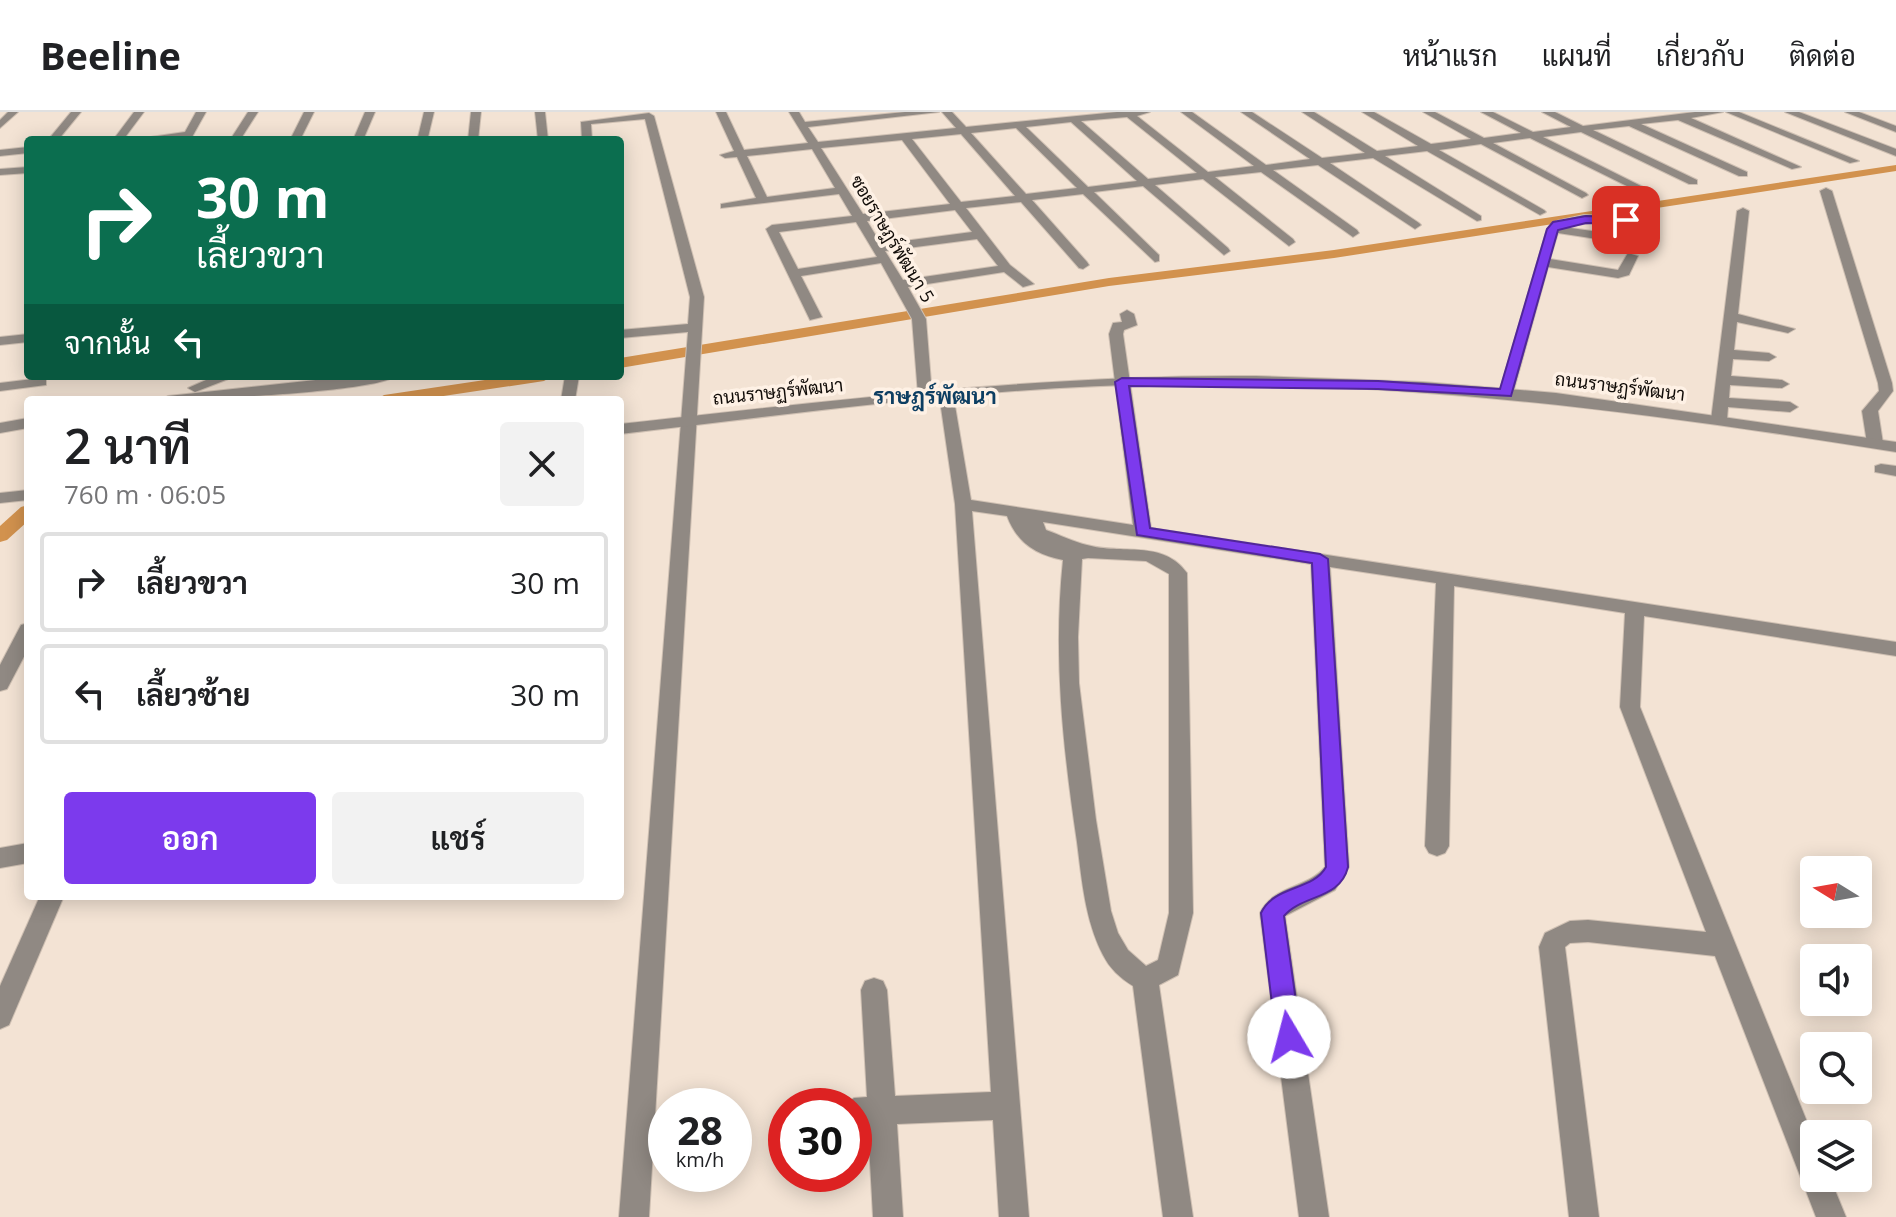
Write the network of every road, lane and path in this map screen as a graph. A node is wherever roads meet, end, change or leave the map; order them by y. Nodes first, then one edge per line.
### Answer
1 (13, 112) edge
2 (76, 112) edge
3 (139, 112) edge
4 (201, 112) edge
5 (253, 112) edge
6 (309, 112) edge
7 (370, 112) edge
8 (429, 112) edge
9 (476, 112) edge
10 (540, 112) edge
11 (794, 112) edge
12 (934, 112) edge
13 (947, 112) edge
14 (1145, 112) edge
15 (1186, 112) edge
16 (1246, 112) edge
17 (1307, 112) edge
18 (1367, 112) edge
19 (1428, 112) edge
20 (1486, 112) edge
21 (1547, 112) edge
22 (1607, 112) edge
23 (1718, 112) edge
24 (1731, 112) edge
25 (1790, 112) edge
26 (1850, 112) edge
27 (725, 113) edge
28 (1129, 114) edge
29 (1674, 114) edge
30 (1074, 120) junction
31 (1629, 122) junction
32 (0, 125) edge
33 (803, 125) junction
34 (1019, 126) junction
35 (1582, 128) junction
36 (1896, 129) edge
37 (964, 132) junction
38 (1531, 135) junction
39 (56, 136) edge
40 (121, 136) edge
41 (177, 136) edge
42 (238, 136) edge
43 (297, 136) edge
44 (360, 136) edge
45 (423, 136) edge
46 (473, 136) edge
47 (543, 136) edge
48 (587, 136) edge
49 (905, 137) junction
50 (1481, 141) junction
51 (815, 145) junction
52 (1428, 147) junction
53 (24, 150) edge
54 (0, 153) edge
55 (740, 153) junction
56 (1896, 153) edge
57 (1375, 154) junction
58 (725, 155) dead end
59 (1319, 161) junction
60 (1854, 161) dead end
61 (1796, 167) dead end
62 (1263, 168) junction
63 (24, 170) edge
64 (0, 172) edge
65 (1743, 174) dead end
66 (1204, 175) junction
67 (1144, 182) junction
68 (1693, 182) dead end
69 (1083, 189) junction
70 (842, 190) junction
71 (1641, 190) dead end
72 (1826, 191) dead end
73 (1582, 195) dead end
74 (1020, 196) junction
75 (763, 201) junction
76 (956, 204) junction
77 (725, 206) dead end
78 (1743, 211) dead end
79 (1540, 212) dead end
80 (860, 216) junction
81 (1477, 218) dead end
82 (1644, 218) dead end
83 (1415, 225) dead end
84 (1553, 229) junction
85 (1353, 233) dead end
86 (980, 235) junction
87 (1623, 239) dead end
88 (1289, 242) dead end
89 (1224, 251) dead end
90 (882, 254) junction
91 (1632, 256) dead end
92 (1155, 258) dead end
93 (1543, 262) junction
94 (1083, 265) dead end
95 (1006, 268) junction
96 (793, 273) junction
97 (900, 284) junction
98 (1028, 284) dead end
99 (1127, 314) dead end
100 (815, 317) dead end
101 (1731, 317) junction
102 (1788, 329) dead end
103 (694, 332) junction
104 (624, 334) edge
105 (24, 338) edge
106 (0, 341) edge
107 (1727, 354) junction
108 (1769, 357) dead end
109 (217, 380) edge
110 (342, 380) edge
111 (1724, 380) junction
112 (41, 382) dead end
113 (1122, 382) junction
114 (1782, 384) dead end
115 (0, 387) edge
116 (1506, 393) junction
117 (936, 395) junction
118 (168, 396) edge
119 (203, 396) edge
120 (1721, 402) junction
121 (1790, 407) dead end
122 (1719, 420) junction
123 (686, 422) junction
124 (24, 424) edge
125 (0, 428) edge
126 (624, 429) edge
127 (1875, 443) junction
128 (1896, 447) edge
129 (963, 504) junction
130 (1023, 513) junction
131 (1143, 532) junction
132 (1078, 551) junction
133 (1320, 559) junction
134 (1445, 579) junction
135 (1635, 608) junction
136 (24, 635) edge
137 (1896, 649) edge
138 (8, 653) edge
139 (0, 684) edge
140 (1437, 846) dead end
141 (24, 854) edge
142 (0, 858) edge
143 (50, 900) edge
144 (1722, 946) junction
145 (1145, 979) junction
146 (874, 990) dead end
147 (0, 1016) edge
148 (1006, 1105) junction
149 (872, 1111) edge
150 (883, 1111) junction
151 (1800, 1142) edge
152 (1820, 1192) edge
153 (634, 1217) edge
154 (888, 1217) edge
155 (1014, 1217) edge
156 (1178, 1217) edge
157 (1314, 1217) edge
158 (1584, 1217) edge
159 (1831, 1217) edge

1 - 32 street
2 - 39 street
3 - 40 street
4 - 41 street
5 - 42 street
6 - 43 street
7 - 44 street
8 - 45 street
9 - 46 street
10 - 47 street
11 - 33 street, ซอยราษฎร์พัฒนา 5
12 - 33 street
13 - 37 street
14 - 28 street
15 - 62 street
16 - 59 street
17 - 57 street
18 - 52 street
19 - 50 street
20 - 38 street
21 - 35 street
22 - 31 street
23 - 29 street
24 - 60 street
25 - 56 street
26 - 36 street
27 - 55 street
28 - 30 street
28 - 66 street
29 - 31 street
29 - 61 street
30 - 34 street
30 - 67 street
31 - 35 street
31 - 65 street
33 - 51 street, ซอยราษฎร์พัฒนา 5
34 - 37 street
34 - 69 street
35 - 38 street
35 - 68 street
37 - 49 street
37 - 74 street
38 - 50 street
38 - 71 street
48 - 103 street
49 - 51 street
49 - 76 street
50 - 52 street
50 - 73 street
51 - 55 street
51 - 70 street, ซอยราษฎร์พัฒนา 5
52 - 57 street
52 - 79 street
53 - 54 street
55 - 58 street
55 - 75 street
57 - 59 street
57 - 81 street
59 - 62 street
59 - 83 street
62 - 66 street
62 - 85 street
63 - 64 street
66 - 67 street
66 - 88 street
67 - 69 street
67 - 89 street
69 - 74 street
69 - 92 street
70 - 75 street
70 - 80 street, ซอยราษฎร์พัฒนา 5
72 - 127 street
74 - 76 street
74 - 94 street
75 - 77 street
76 - 80 street
76 - 86 street
78 - 101 street
80 - 90 street, ซอยราษฎร์พัฒนา 5
80 - 96 street
82 - 84 street
84 - 87 street
84 - 93 street
86 - 90 street
86 - 95 street
90 - 96 street
90 - 97 street, ซอยราษฎร์พัฒนา 5
91 - 93 street
93 - 116 street
95 - 97 street
95 - 98 street
96 - 100 street
97 - 117 street, ซอยราษฎร์พัฒนา 5
99 - 113 street
101 - 102 street
101 - 107 street
103 - 104 street
103 - 123 street
105 - 106 street
107 - 108 street
107 - 111 street
109 - 118 street
110 - 119 street
111 - 114 street
111 - 120 street
112 - 115 street
113 - 116 street, ถนนราษฏร์พัฒนา
113 - 117 street, ถนนราษฏร์พัฒนา
113 - 131 street
116 - 122 street, ถนนราษฏร์พัฒนา
117 - 123 street, ถนนราษฏร์พัฒนา
117 - 129 street, ซอยราษฎร์พัฒนา 5
120 - 121 street
120 - 122 street
122 - 127 street, ถนนราษฏร์พัฒนา
123 - 126 street, ถนนราษฏร์พัฒนา
123 - 153 street
124 - 125 street
127 - 128 street, ถนนราษฏร์พัฒนา
129 - 130 street
129 - 148 street, ซอยราษฎร์พัฒนา 5
130 - 131 street
130 - 132 street
131 - 133 street
132 - 145 street
132 - 145 street
133 - 134 street
133 - 157 street
134 - 135 street
134 - 140 street
135 - 137 street
135 - 144 street
136 - 138 street
138 - 139 street
141 - 142 street
143 - 147 street
144 - 151 street
144 - 158 street
145 - 156 street
146 - 150 street
148 - 150 street
148 - 155 street, ซอยราษฎร์พัฒนา 5
149 - 150 street
150 - 154 street
152 - 159 street

